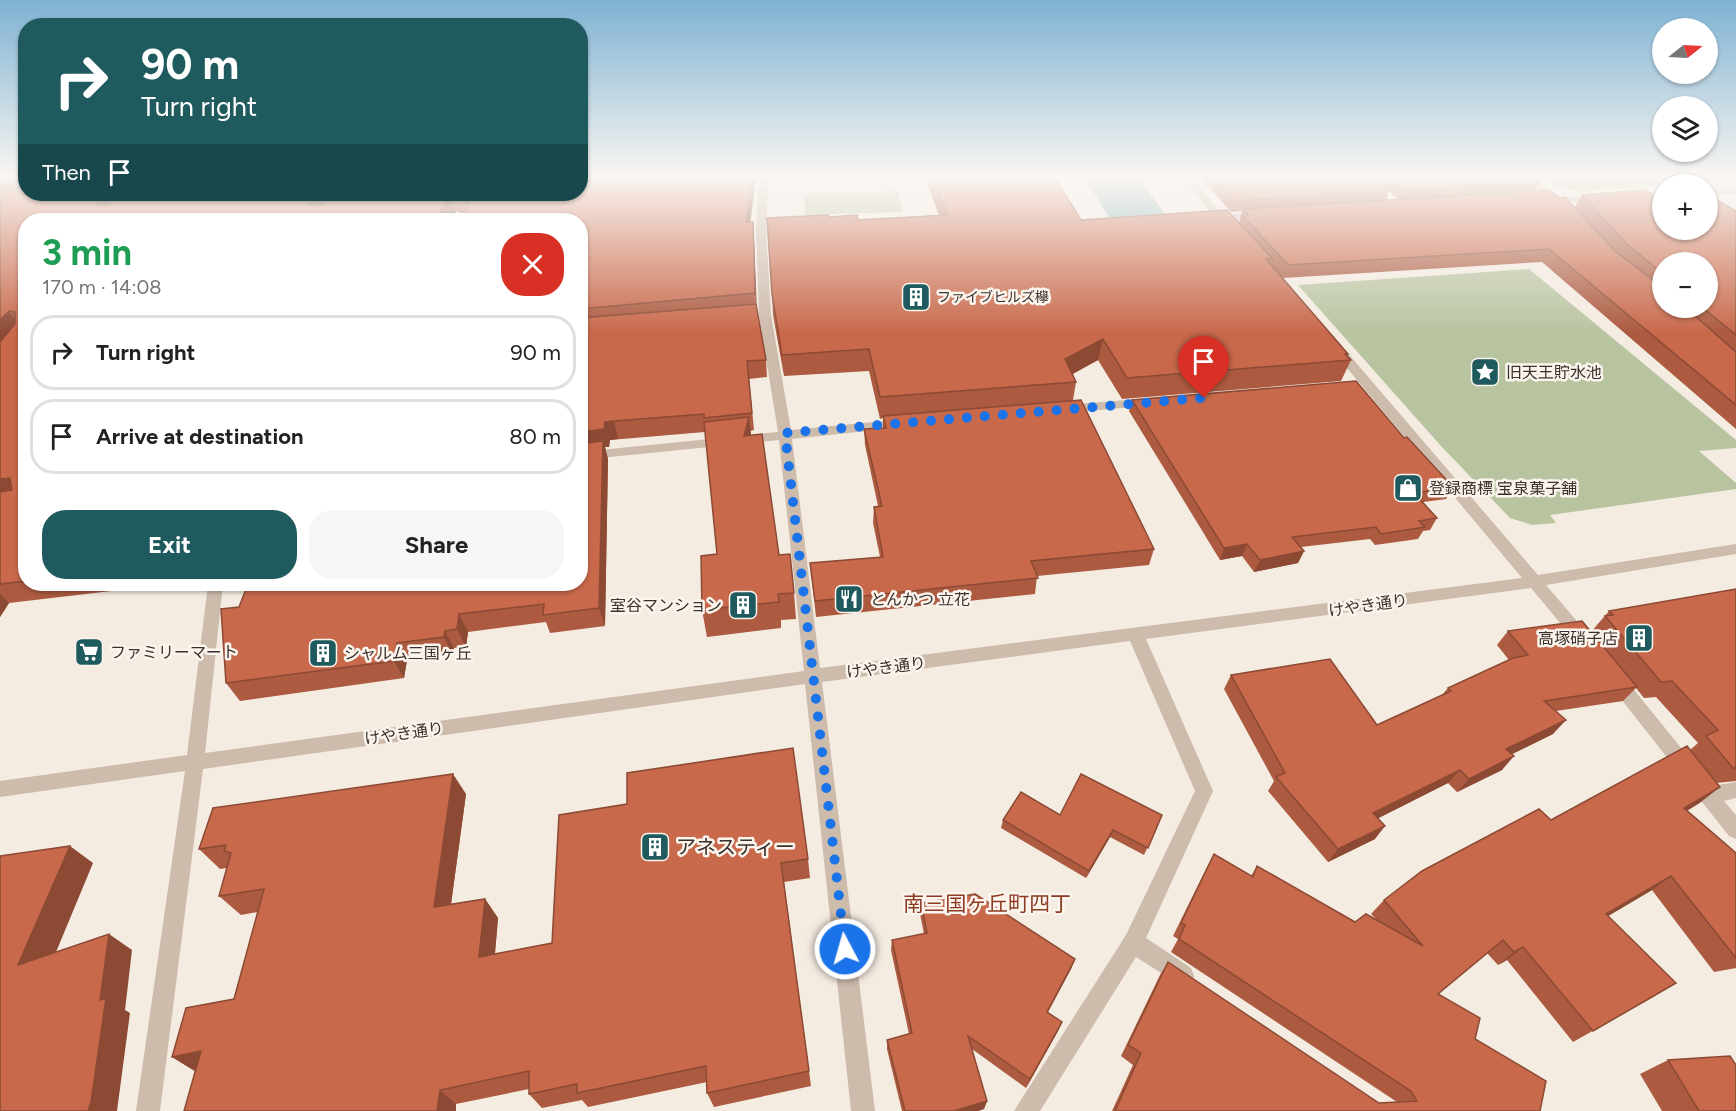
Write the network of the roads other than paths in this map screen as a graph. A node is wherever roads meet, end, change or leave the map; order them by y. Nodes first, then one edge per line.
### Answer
1 (761, 230) edge
2 (1229, 230) edge
3 (1234, 235) edge
4 (1326, 337) edge
5 (1370, 385) junction
6 (1346, 387) edge
7 (1169, 400) edge
8 (1052, 410) edge
9 (913, 422) edge
10 (785, 433) junction
11 (588, 455) edge
12 (1736, 549) edge
13 (1536, 581) junction
14 (214, 591) edge
15 (1136, 636) junction
16 (1594, 653) edge
17 (1609, 670) edge
18 (814, 676) junction
19 (195, 763) junction
20 (0, 789) edge
21 (1736, 790) edge
22 (1709, 795) junction
23 (1736, 830) edge
24 (1133, 942) junction
25 (1201, 988) edge
26 (859, 1110) edge
27 (148, 1111) edge
28 (1026, 1111) edge

1 - 10 street
2 - 3 street
4 - 5 street
5 - 6 street
5 - 13 street
7 - 8 street
9 - 10 street
10 - 11 street
10 - 18 street
12 - 13 street, けやき通り
13 - 15 street, けやき通り
13 - 16 street
14 - 19 street
15 - 18 street, けやき通り
15 - 24 street
17 - 22 street
18 - 19 street, けやき通り
18 - 26 street
19 - 20 street, けやき通り
19 - 27 street
21 - 22 street
22 - 23 street
24 - 25 street
24 - 28 street

